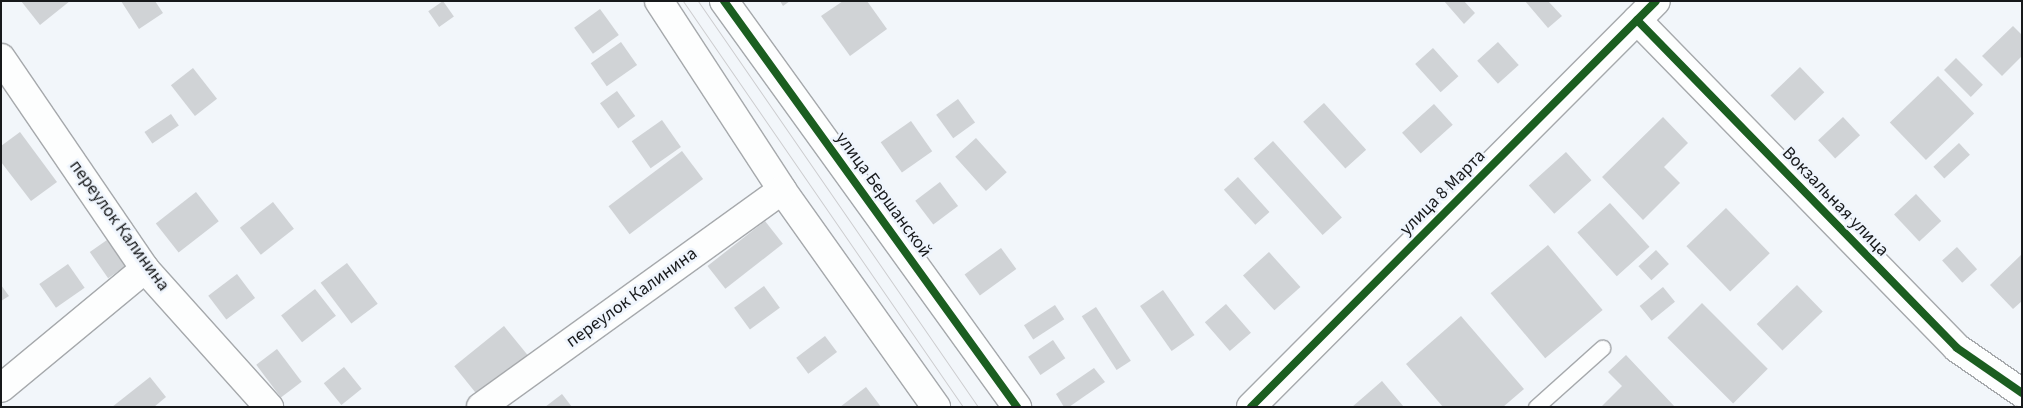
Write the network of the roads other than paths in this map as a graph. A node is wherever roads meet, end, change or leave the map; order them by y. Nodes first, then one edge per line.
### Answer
1 (658, 1) edge
2 (724, 1) edge
3 (1647, 10) edge
4 (1, 58) edge
5 (782, 190) junction
6 (145, 269) junction
7 (1602, 348) dead end
8 (1, 388) edge
9 (2022, 393) edge
10 (269, 407) edge
11 (481, 407) edge
12 (936, 407) edge
13 (1017, 407) edge
14 (1251, 407) edge
15 (1536, 407) edge

1 - 5 street
2 - 13 street, улица Бершанской
3 - 9 street, Вокзальная улица
3 - 14 street, улица 8 Марта
4 - 6 street, переулок Калинина
5 - 11 street, переулок Калинина
5 - 12 street
6 - 8 street
6 - 10 street, переулок Калинина
7 - 15 lane

